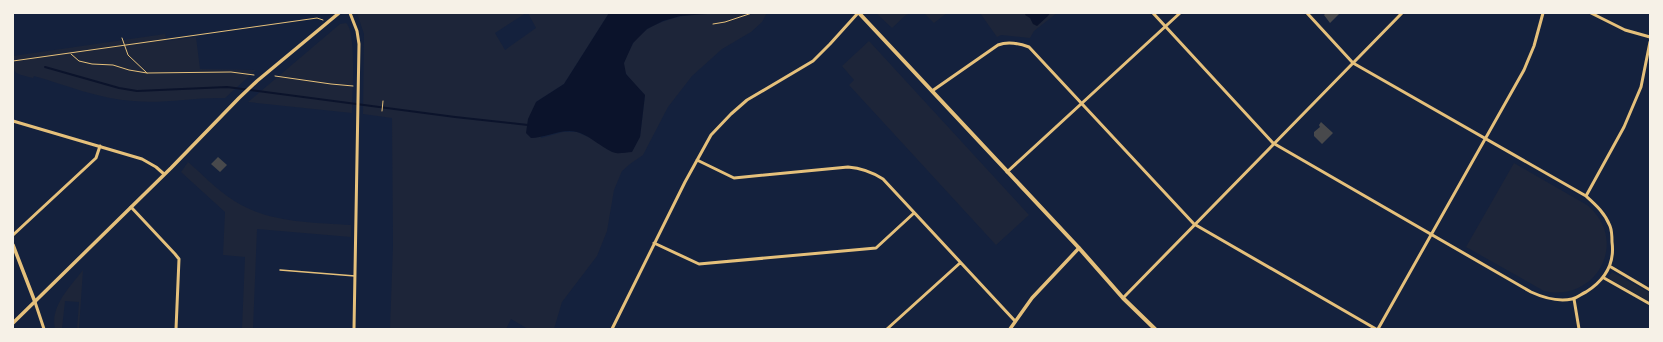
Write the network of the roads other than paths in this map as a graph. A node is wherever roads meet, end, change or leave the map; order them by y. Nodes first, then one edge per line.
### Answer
1 (339, 13) edge
2 (350, 13) edge
3 (858, 13) edge
4 (1152, 13) edge
5 (1180, 13) edge
6 (1307, 13) edge
7 (1402, 13) edge
8 (1542, 13) edge
9 (1591, 13) edge
10 (1166, 27) junction
11 (1650, 37) edge
12 (1650, 42) edge
13 (1353, 63) junction
14 (932, 91) junction
15 (1081, 104) junction
16 (13, 121) edge
17 (1486, 139) junction
18 (1273, 144) junction
19 (100, 146) junction
20 (697, 160) junction
21 (1006, 172) junction
22 (164, 174) junction
23 (1586, 196) junction
24 (131, 207) junction
25 (914, 213) junction
26 (1194, 224) junction
27 (1432, 234) junction
28 (13, 235) edge
29 (654, 243) junction
30 (13, 245) edge
31 (1079, 248) junction
32 (960, 263) junction
33 (1611, 267) junction
34 (280, 270) dead end
35 (355, 276) junction
36 (1604, 278) junction
37 (1650, 290) edge
38 (1123, 298) junction
39 (1574, 299) junction
40 (35, 302) junction
41 (1650, 304) edge
42 (1015, 321) junction
43 (13, 324) edge
44 (44, 329) edge
45 (176, 329) edge
46 (354, 329) edge
47 (612, 329) edge
48 (887, 329) edge
49 (1010, 329) edge
50 (1155, 329) edge
51 (1377, 329) edge
52 (1579, 329) edge

1 - 22 street
2 - 35 street
3 - 14 main road
3 - 20 street
4 - 10 street
5 - 10 street
6 - 13 street
7 - 13 street
8 - 17 street
9 - 11 street
10 - 15 street
10 - 18 street
12 - 23 street
13 - 17 street
13 - 18 street
14 - 15 street
14 - 21 main road
15 - 21 street
15 - 26 street
16 - 19 street
17 - 23 street
17 - 27 street
18 - 26 street
18 - 27 street
19 - 22 street
19 - 28 street
20 - 25 street
20 - 29 street
21 - 31 main road
22 - 24 street
23 - 33 street
24 - 40 street
24 - 45 street
25 - 29 street
25 - 32 street
26 - 38 street
26 - 51 street
27 - 39 street
27 - 51 street
29 - 47 street
30 - 40 street
31 - 38 main road
31 - 42 street
32 - 42 street
32 - 48 street
33 - 36 street
33 - 37 street
34 - 35 lane
35 - 46 street
36 - 39 street
36 - 41 street
38 - 50 main road
39 - 52 street
40 - 43 street
40 - 44 street
42 - 49 street

